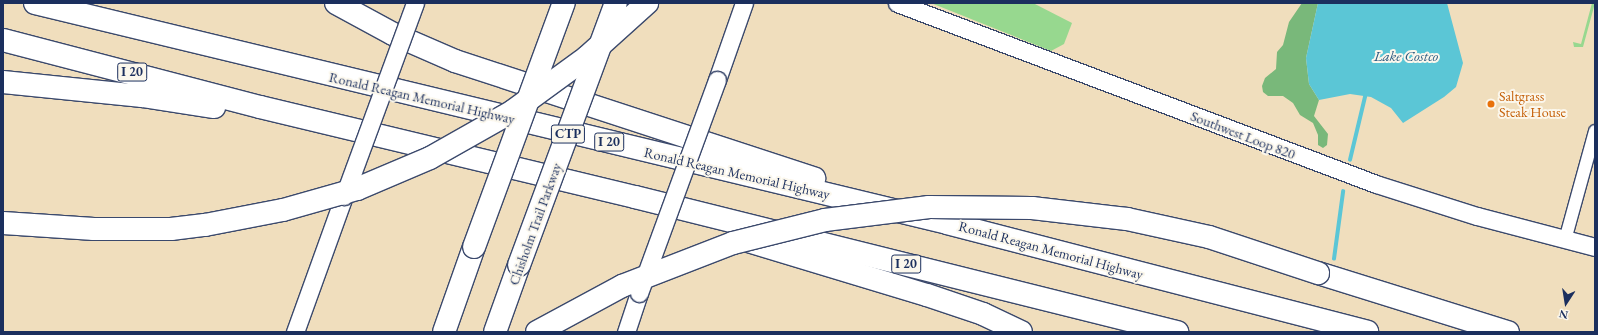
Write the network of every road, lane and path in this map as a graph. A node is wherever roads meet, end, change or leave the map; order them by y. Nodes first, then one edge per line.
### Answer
1 (35, 3) edge
2 (336, 3) edge
3 (363, 3) edge
4 (415, 3) edge
5 (564, 3) edge
6 (616, 3) edge
7 (647, 3) edge
8 (744, 3) edge
9 (896, 3) edge
10 (3, 40) edge
11 (456, 61) junction
12 (3, 82) edge
13 (260, 107) junction
14 (1595, 131) edge
15 (635, 197) junction
16 (3, 223) edge
17 (946, 223) junction
18 (1565, 240) junction
19 (1595, 247) edge
20 (295, 332) edge
21 (444, 332) edge
22 (495, 332) edge
23 (537, 332) edge
24 (626, 332) edge
25 (1021, 332) edge
26 (1176, 332) edge
27 (1367, 332) edge
28 (1508, 332) edge

1 - 17 highway, Ronald Reagan Memorial Highway / I 20
2 - 11 highway
3 - 11 highway
4 - 20 main road, bridge
5 - 21 highway, bridge
6 - 22 highway, Chisholm Trail Parkway / CTP, bridge
7 - 16 highway, bridge
8 - 24 main road, bridge
9 - 18 main road, Southwest Loop 820
10 - 13 highway, I 20
11 - 17 highway
12 - 13 highway
13 - 15 highway, I 20
14 - 18 street
15 - 25 highway
15 - 26 highway, I 20
17 - 27 highway, Ronald Reagan Memorial Highway / I 20
18 - 19 main road, Southwest Loop 820
23 - 28 highway, bridge

